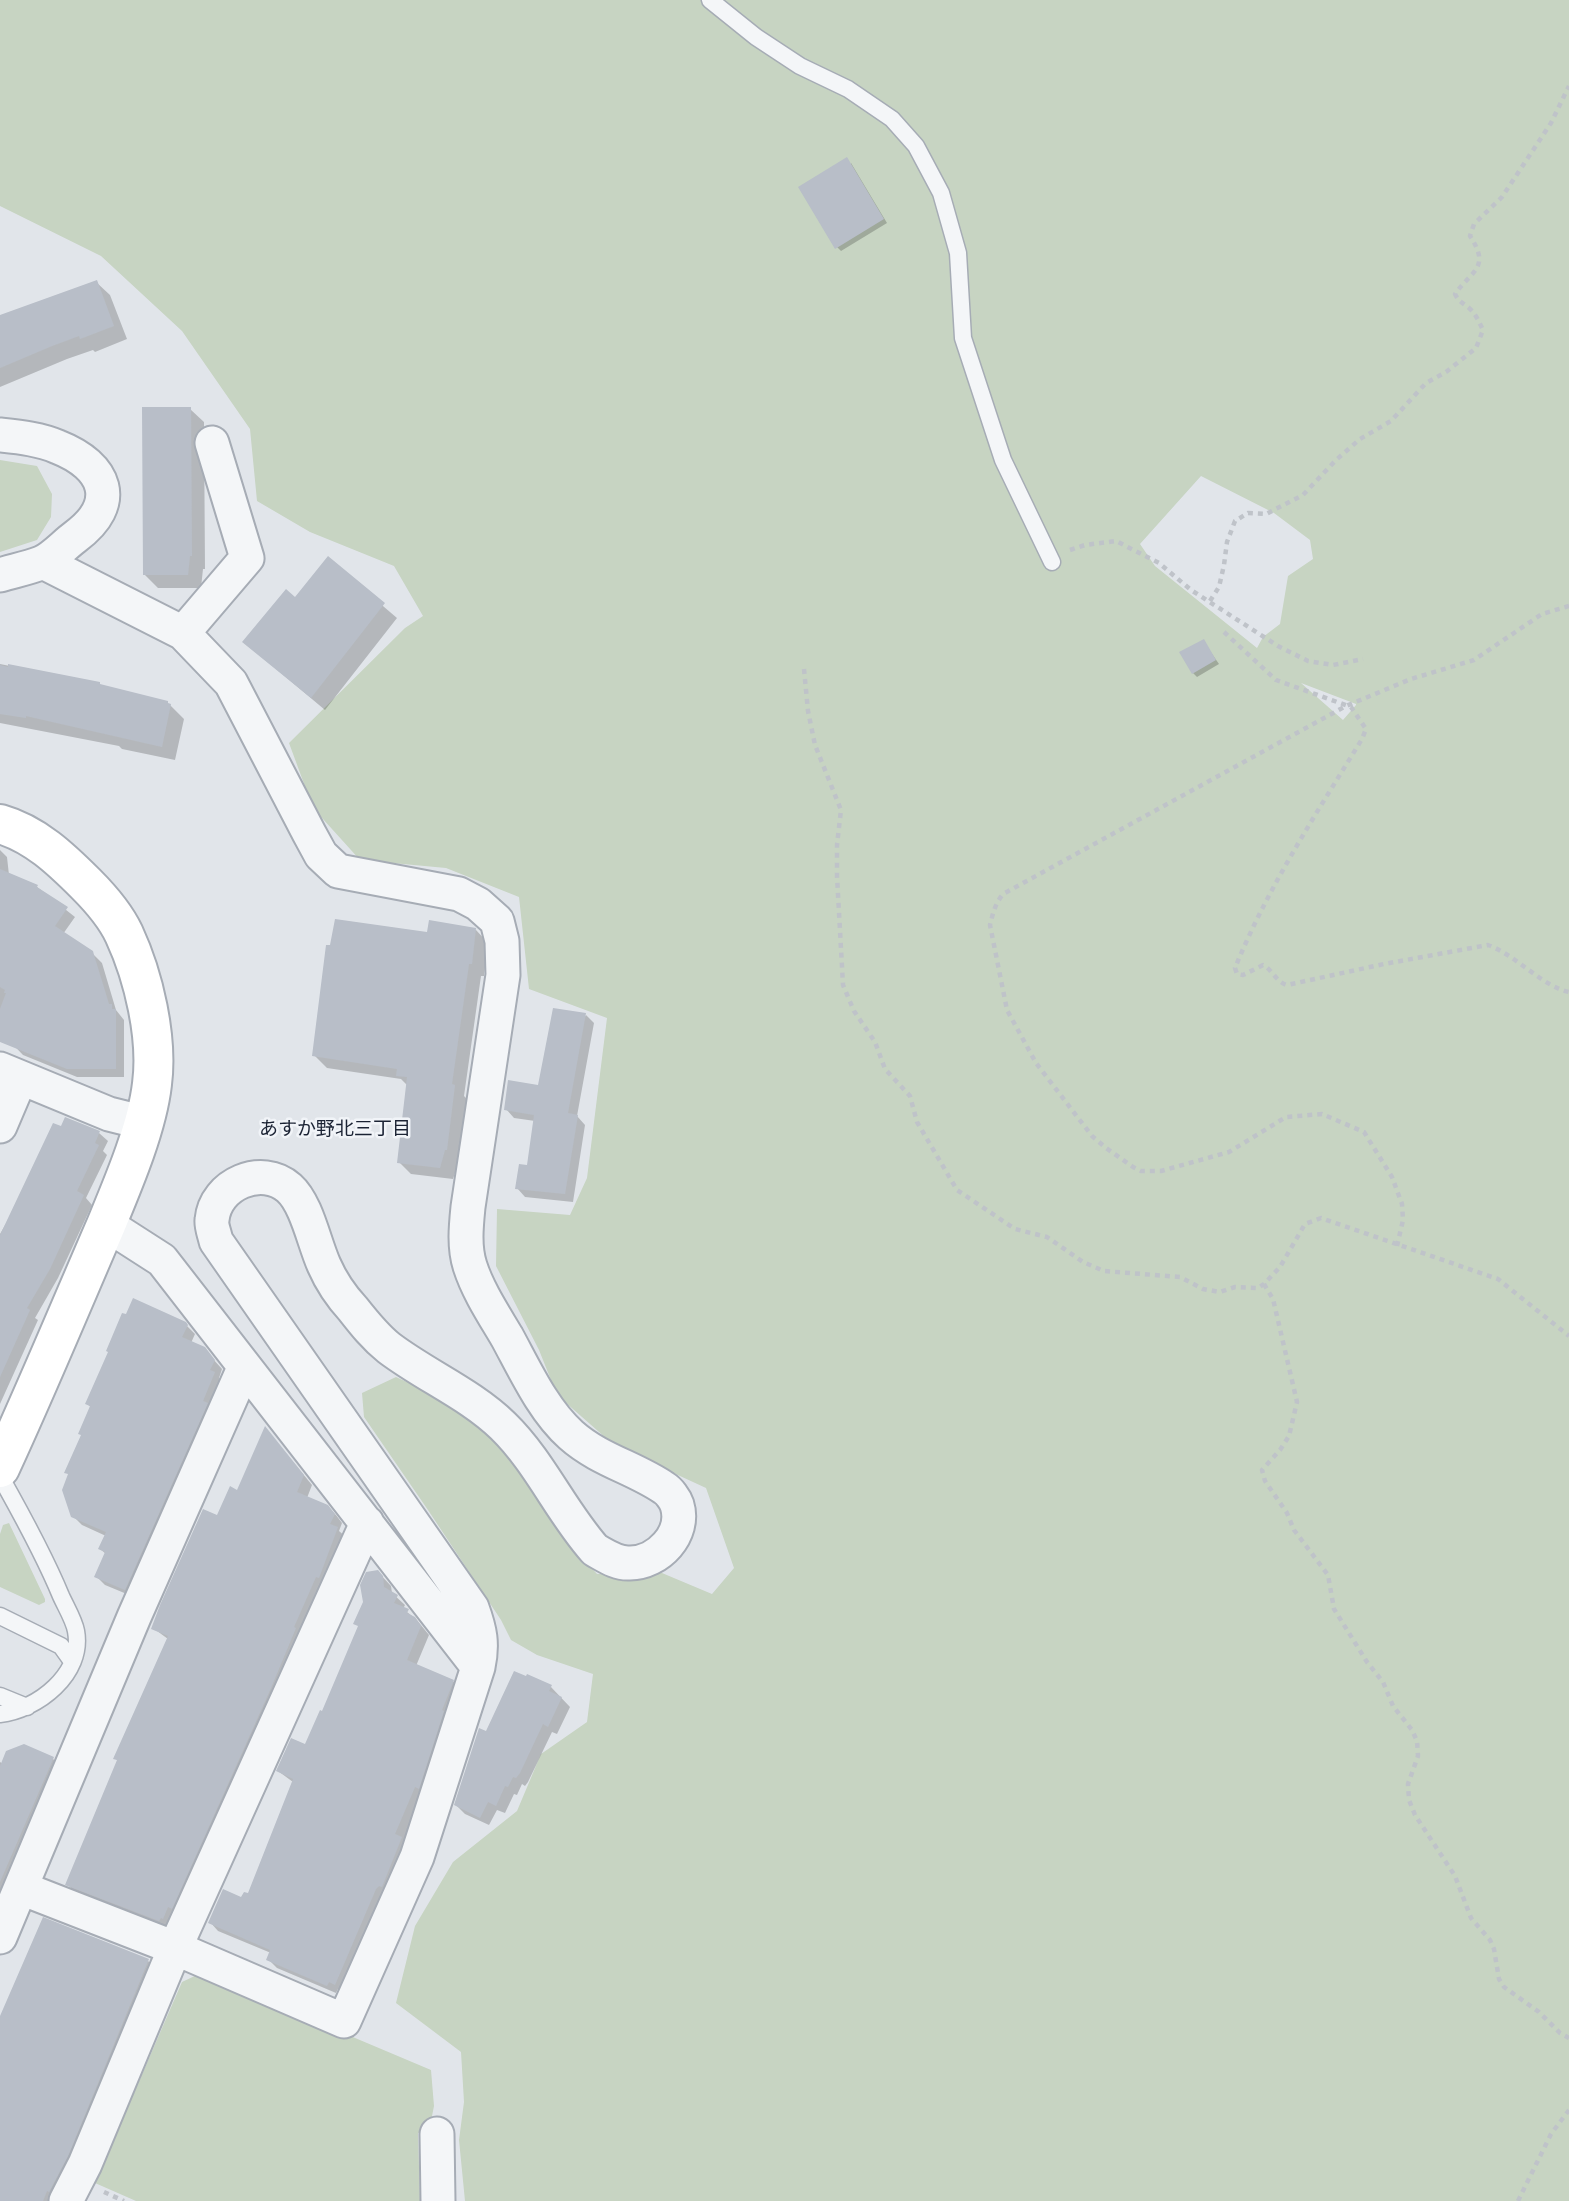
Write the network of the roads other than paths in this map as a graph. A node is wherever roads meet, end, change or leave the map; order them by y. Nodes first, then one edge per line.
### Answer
1 (710, 0) edge
2 (0, 435) edge
3 (212, 443) dead end
4 (43, 562) junction
5 (1052, 562) road end
6 (0, 575) edge
7 (183, 633) junction
8 (0, 824) edge
9 (10, 1074) edge
10 (145, 1123) junction
11 (0, 1126) edge
12 (106, 1224) junction
13 (244, 1368) junction
14 (0, 1468) edge
15 (0, 1476) edge
16 (367, 1523) junction
17 (0, 1616) edge
18 (71, 1660) junction
19 (478, 1667) junction
20 (0, 1696) edge
21 (26, 1707) junction
22 (0, 1714) edge
23 (21, 1888) junction
24 (0, 1937) edge
25 (175, 1948) junction
26 (437, 2134) dead end
27 (66, 2201) edge
28 (438, 2201) edge

1 - 5 lane
2 - 4 street
3 - 7 street
4 - 6 street
4 - 7 street
7 - 19 street
8 - 10 street
9 - 10 street
9 - 11 street
10 - 12 street
12 - 13 street
12 - 14 street
13 - 16 street
13 - 23 street
15 - 18 lane
16 - 19 street
16 - 25 street
17 - 18 lane
18 - 21 lane
19 - 25 street
20 - 21 lane
21 - 22 lane
23 - 24 street
23 - 25 street
25 - 27 street
26 - 28 street

